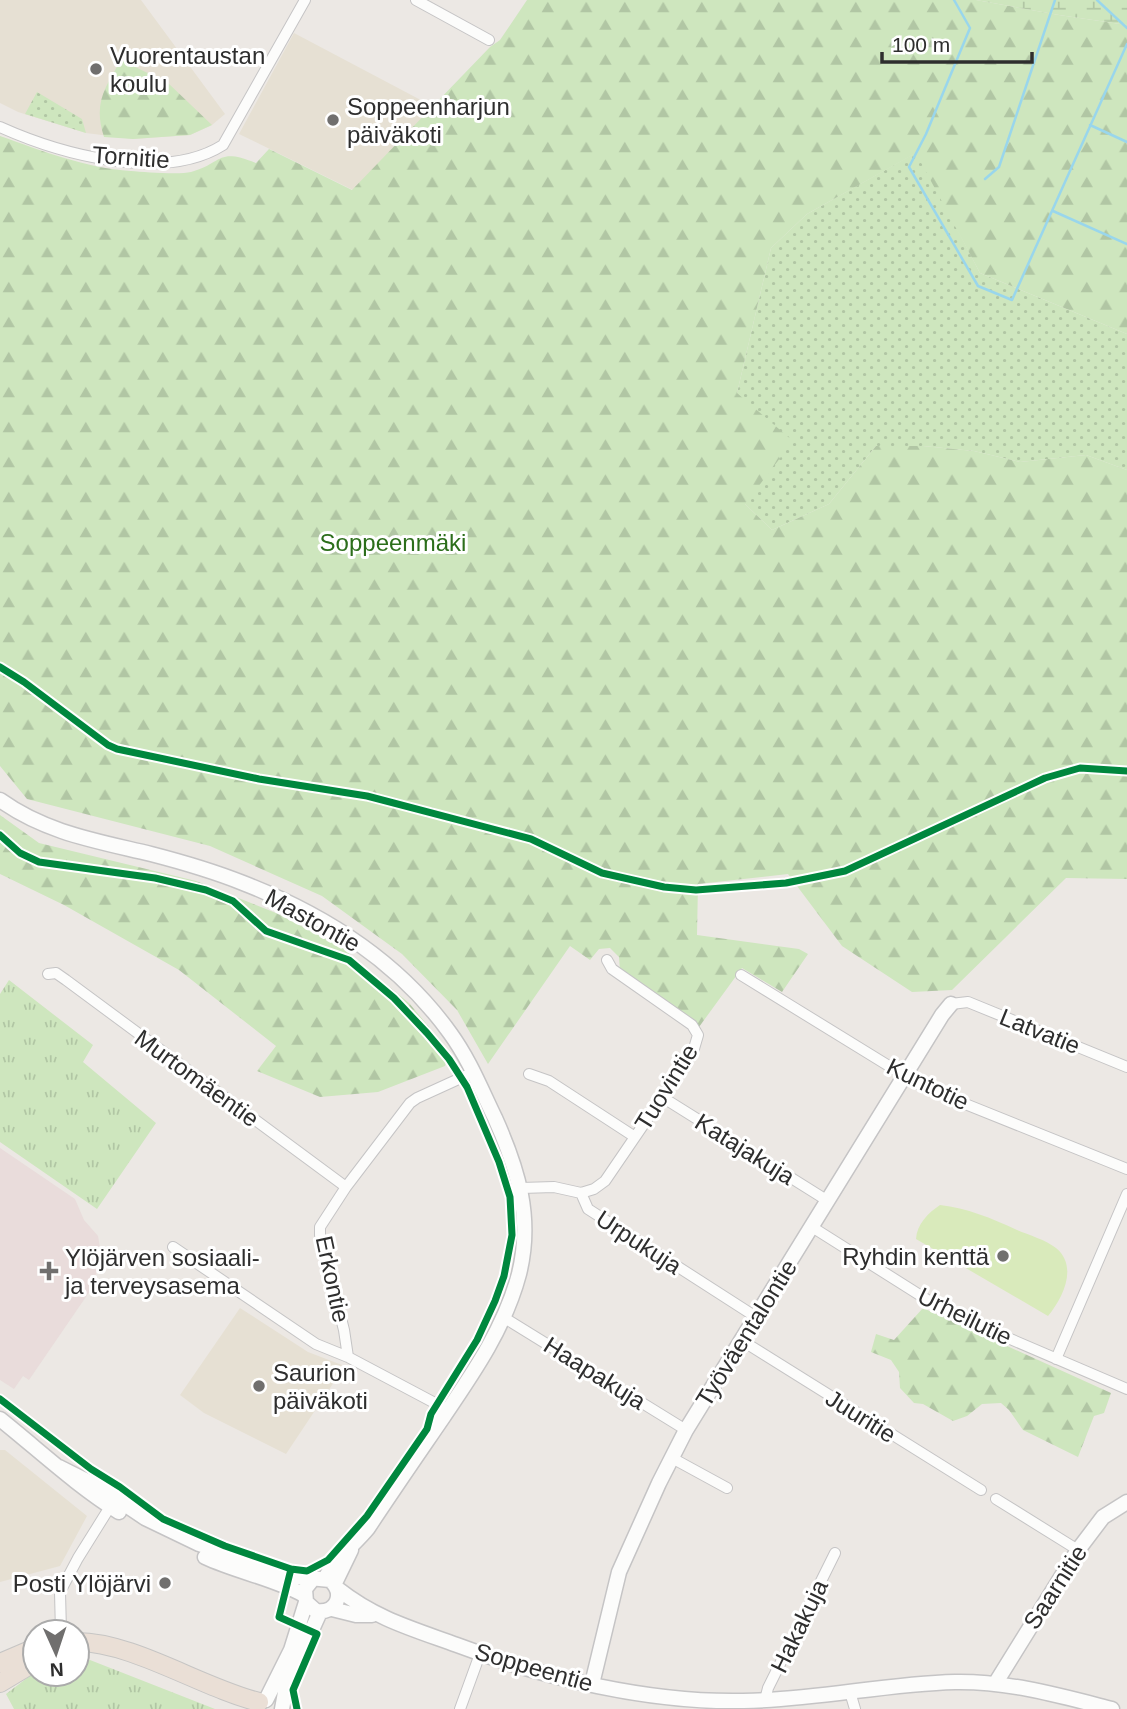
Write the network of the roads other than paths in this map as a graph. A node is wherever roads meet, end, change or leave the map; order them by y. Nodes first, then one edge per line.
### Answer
1 (304, 0) edge
2 (416, 0) edge
3 (489, 40) dead end
4 (0, 127) edge
5 (0, 800) edge
6 (607, 960) dead end
7 (48, 974) dead end
8 (741, 975) dead end
9 (951, 1004) joint
10 (1127, 1066) edge
11 (474, 1072) junction
12 (529, 1074) dead end
13 (905, 1076) junction
14 (662, 1097) junction
15 (635, 1137) junction
16 (1127, 1169) edge
17 (346, 1187) junction
18 (521, 1188) junction
19 (581, 1193) junction
20 (1127, 1194) edge
21 (828, 1201) junction
22 (811, 1227) junction
23 (173, 1247) dead end
24 (503, 1317) junction
25 (756, 1317) junction
26 (741, 1340) junction
27 (348, 1357) junction
28 (1056, 1359) junction
29 (1127, 1389) edge
30 (448, 1410) junction
31 (0, 1419) edge
32 (686, 1430) junction
33 (671, 1458) junction
34 (727, 1488) dead end
35 (981, 1490) dead end
36 (996, 1499) dead end
37 (1127, 1502) edge
38 (113, 1503) junction
39 (1078, 1550) junction
40 (835, 1553) dead end
41 (328, 1582) junction
42 (305, 1599) junction
43 (326, 1610) junction
44 (377, 1616) junction
45 (61, 1618) edge
46 (91, 1644) edge
47 (21, 1654) edge
48 (91, 1654) edge
49 (480, 1654) junction
50 (0, 1663) edge
51 (21, 1670) edge
52 (0, 1683) edge
53 (592, 1684) junction
54 (995, 1684) junction
55 (850, 1692) junction
56 (765, 1700) junction
57 (258, 1704) edge
58 (740, 1705) edge
59 (238, 1709) edge
60 (281, 1709) edge
61 (460, 1709) edge
62 (855, 1709) edge
63 (1112, 1709) edge

1 - 4 street, Tornitie
2 - 3 street
5 - 11 main road, Mastontie
6 - 14 street, Tuovintie
7 - 17 street, Murtomäentie
8 - 13 street, Kuntotie
9 - 10 street, Latvatie
9 - 13 main road, Työväentalontie
11 - 17 street, Erkontie
11 - 18 main road, Mastontie
12 - 15 street
13 - 16 street, Kuntotie
13 - 21 main road, Työväentalontie
14 - 15 street, Tuovintie
14 - 21 street, Katajakuja
15 - 19 street, Tuovintie
17 - 27 street, Erkontie
18 - 19 street, Urpukuja
18 - 24 main road, Mastontie
19 - 25 street, Urpukuja
20 - 28 street
21 - 22 main road, Työväentalontie
22 - 25 main road, Työväentalontie
22 - 28 street, Urheilutie
23 - 27 street
24 - 30 main road, Mastontie
24 - 32 street, Haapakuja
25 - 26 main road, Työväentalontie
26 - 32 main road, Työväentalontie
26 - 35 street, Juuritie
27 - 30 street, Erkontie
28 - 29 street, Urheilutie
30 - 41 main road, Mastontie
31 - 38 main road
32 - 33 main road, Työväentalontie
33 - 34 street
33 - 53 main road, Työväentalontie
36 - 39 street
37 - 39 main road, Saarnitie
38 - 41 main road
38 - 42 main road
38 - 45 street
39 - 54 main road, Saarnitie
40 - 56 street, Hakakuja
41 - 42 main road
41 - 43 main road
41 - 44 main road, Soppeentie
42 - 43 main road
42 - 57 main road
43 - 44 main road, Soppeentie
43 - 60 main road
44 - 49 main road, Soppeentie
46 - 57 highway
47 - 50 highway
48 - 59 highway
49 - 53 main road, Soppeentie
49 - 61 street
51 - 52 highway
53 - 58 main road, Soppeentie
54 - 55 main road, Soppeentie
54 - 63 main road, Soppeentie
55 - 56 main road, Soppeentie
55 - 62 street
56 - 58 main road, Soppeentie
57 - 60 main road

